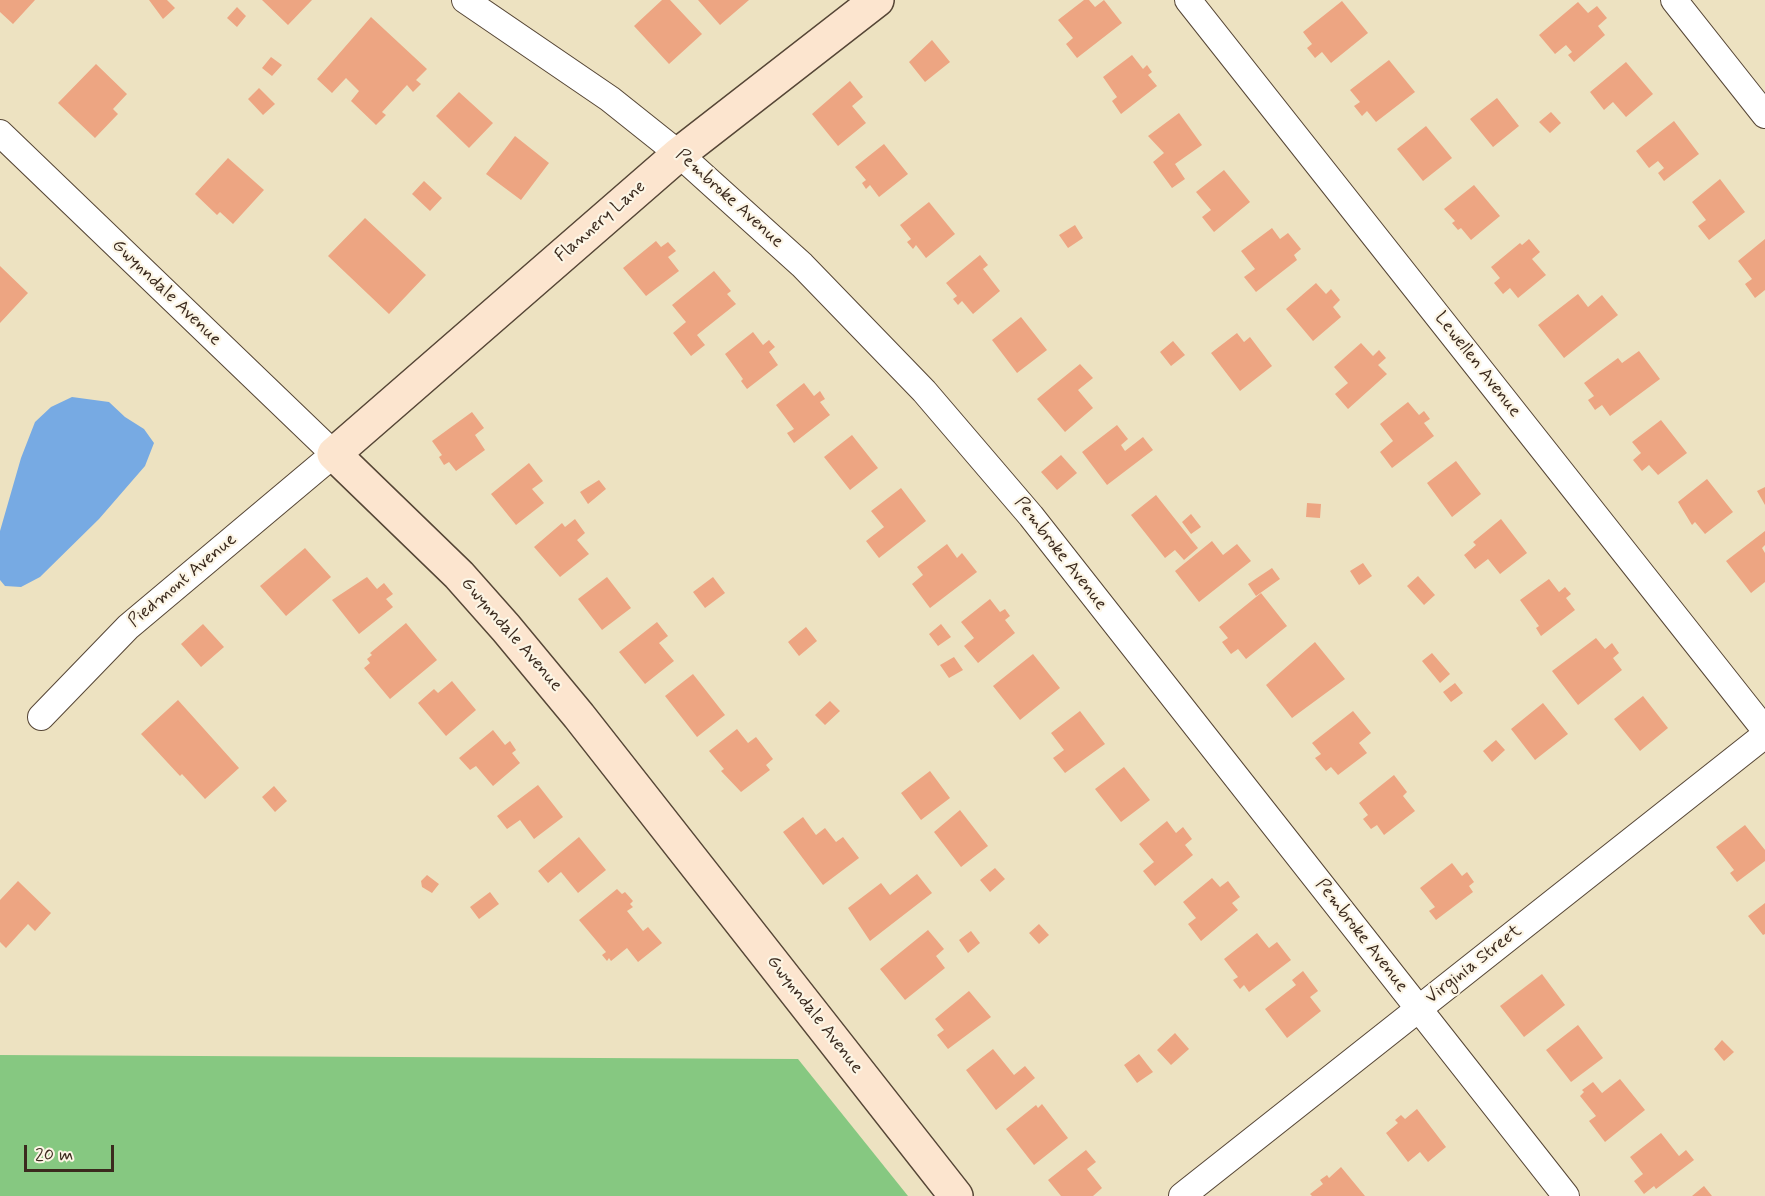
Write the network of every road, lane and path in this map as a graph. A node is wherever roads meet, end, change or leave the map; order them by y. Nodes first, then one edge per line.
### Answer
1 (465, 0) edge
2 (877, 0) edge
3 (1188, 0) edge
4 (1674, 0) edge
5 (1765, 115) edge
6 (0, 133) edge
7 (679, 154) junction
8 (334, 454) junction
9 (41, 717) dead end
10 (1765, 730) edge
11 (1765, 735) edge
12 (1418, 1009) junction
13 (956, 1196) edge
14 (1182, 1196) edge
15 (1566, 1196) edge

1 - 7 street, Pembroke Avenue
2 - 7 street, Flannery Lane
3 - 10 street, Lewellen Avenue
4 - 5 street
6 - 8 street, Gwynndale Avenue
7 - 8 street, Flannery Lane
7 - 12 street, Pembroke Avenue
8 - 9 street, Piedmont Avenue
8 - 13 street, Gwynndale Avenue
11 - 12 street, Virginia Street
12 - 14 street, Virginia Street
12 - 15 street, Pembroke Avenue

